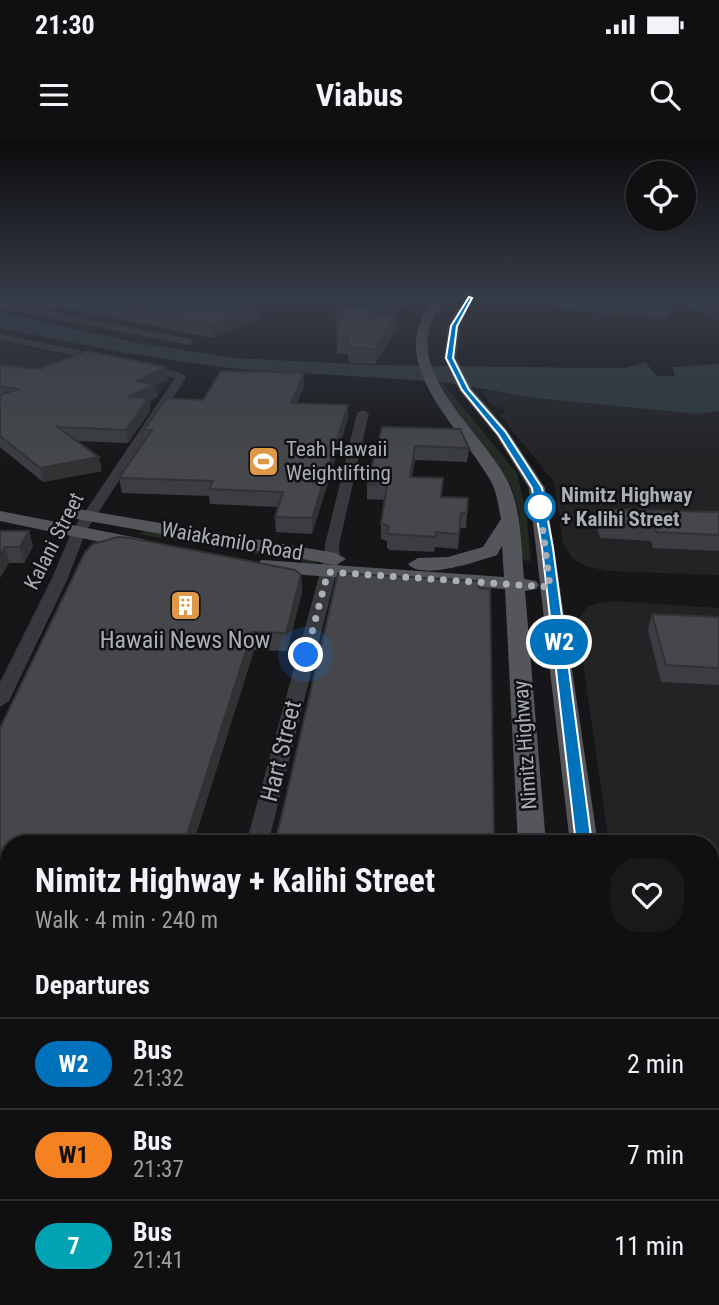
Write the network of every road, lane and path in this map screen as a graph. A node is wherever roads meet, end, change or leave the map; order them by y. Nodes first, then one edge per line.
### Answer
1 (73, 352) edge
2 (424, 352) edge
3 (451, 352) edge
4 (119, 362) edge
5 (131, 364) edge
6 (363, 413) dead end
7 (0, 499) edge
8 (0, 516) edge
9 (510, 519) junction
10 (83, 524) junction
11 (330, 565) junction
12 (392, 571) junction
13 (513, 579) junction
14 (550, 583) junction
15 (515, 621) junction
16 (0, 701) edge
17 (259, 835) edge
18 (531, 835) edge
19 (583, 835) edge

1 - 4 street
2 - 9 main road, Nimitz Highway
3 - 14 main road, Nimitz Highway
5 - 10 street, Kalani Street
6 - 11 street, Hart Street
7 - 10 main road, Waiakamilo Road
8 - 10 main road, Waiakamilo Road
9 - 12 main road
9 - 13 main road, Nimitz Highway
10 - 11 main road, Waiakamilo Road
10 - 16 street, Kalani Street
11 - 12 main road, Waiakamilo Road
11 - 17 street, Hart Street
12 - 13 main road, Waiakamilo Road
12 - 15 main road
13 - 14 main road, Waiakamilo Road
13 - 15 main road, Nimitz Highway
14 - 19 main road, Nimitz Highway
15 - 18 main road, Nimitz Highway

